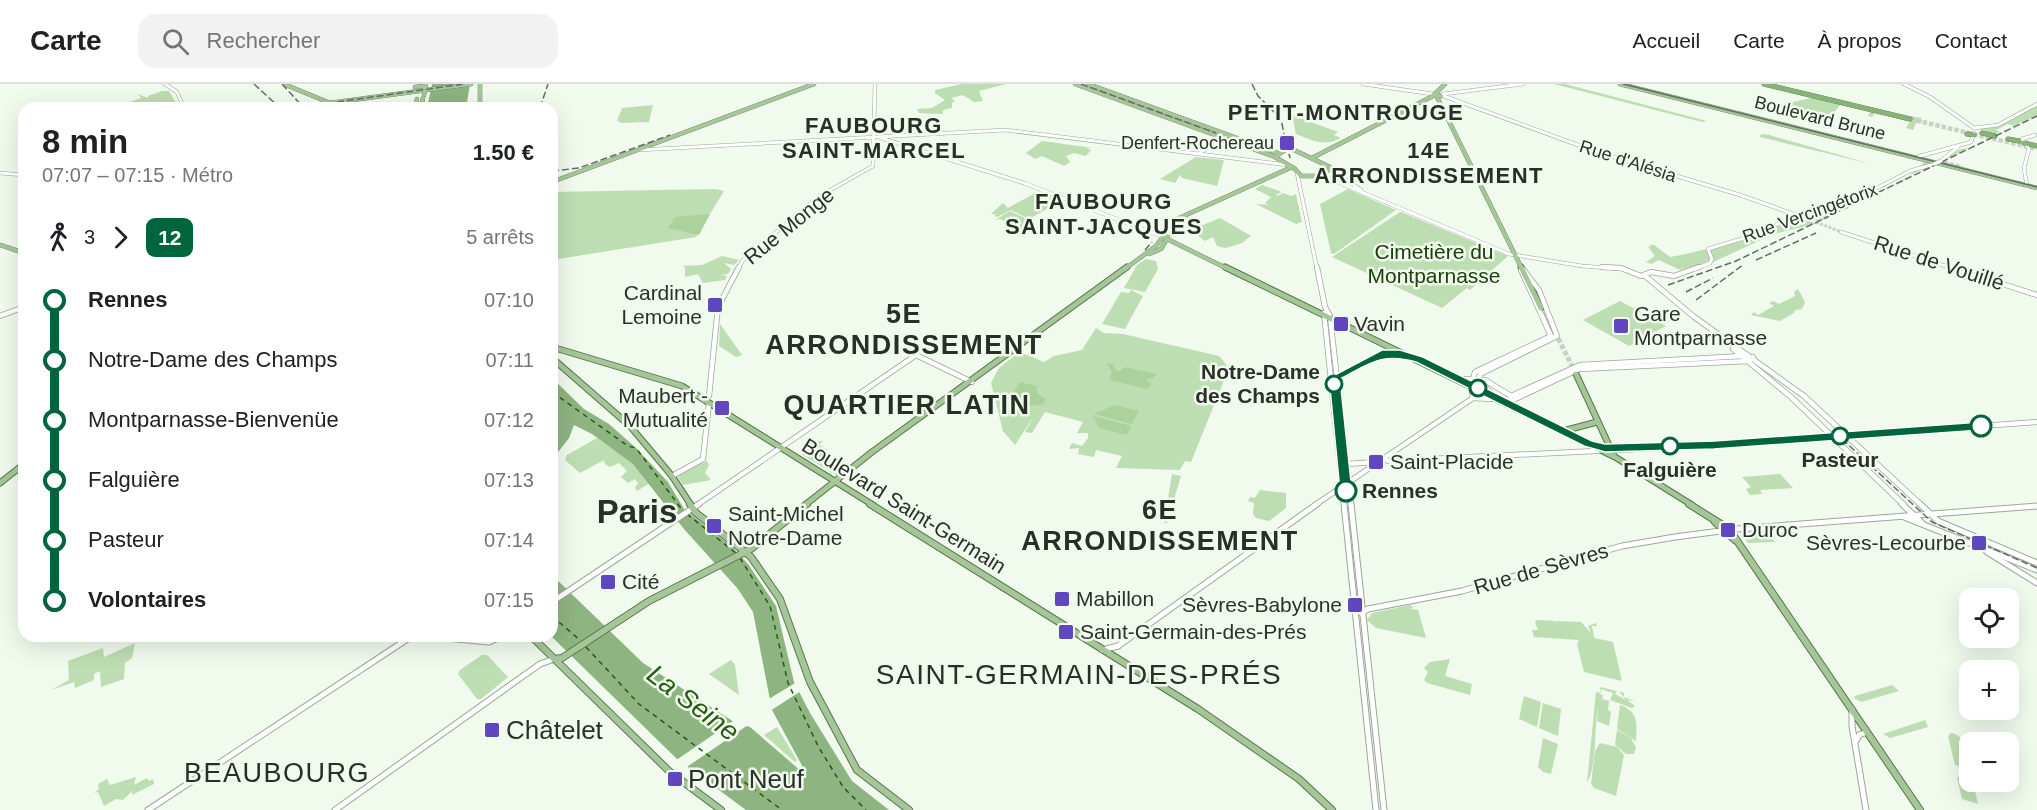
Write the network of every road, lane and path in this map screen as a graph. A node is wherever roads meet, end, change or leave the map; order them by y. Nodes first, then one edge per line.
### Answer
1 (165, 84) edge
2 (454, 84) edge
3 (471, 84) edge
4 (480, 84) edge
5 (814, 84) edge
6 (875, 84) edge
7 (1075, 84) edge
8 (1088, 84) edge
9 (1363, 84) edge
10 (1445, 84) edge
11 (1523, 84) edge
12 (1620, 84) edge
13 (1627, 84) edge
14 (1764, 84) edge
15 (1769, 84) edge
16 (1905, 84) edge
17 (286, 85) edge
18 (420, 91) edge
19 (1437, 95) junction
20 (181, 102) edge
21 (331, 102) edge
22 (343, 102) edge
23 (480, 102) edge
24 (1134, 103) junction
25 (2037, 104) edge
26 (1974, 128) junction
27 (1982, 133) dead end
28 (1967, 134) dead end
29 (1228, 135) junction
30 (1974, 135) junction
31 (2036, 135) edge
32 (891, 136) junction
33 (1995, 136) dead end
34 (875, 137) junction
35 (1223, 138) junction
36 (2008, 139) dead end
37 (898, 143) junction
38 (2024, 144) junction
39 (1958, 147) junction
40 (2037, 148) edge
41 (638, 150) junction
42 (1278, 153) junction
43 (1198, 154) junction
44 (1311, 157) junction
45 (1924, 157) junction
46 (1276, 158) junction
47 (1936, 161) junction
48 (1274, 163) junction
49 (1290, 166) junction
50 (1962, 167) tunnel mouth
51 (1331, 170) junction
52 (0, 173) edge
53 (18, 174) edge
54 (1299, 175) junction
55 (1321, 175) junction
56 (558, 180) edge
57 (2027, 185) junction
58 (2037, 187) edge
59 (1372, 197) junction
60 (1797, 216) junction
61 (1816, 222) tunnel mouth
62 (1841, 232) tunnel mouth
63 (1166, 238) junction
64 (0, 245) edge
65 (18, 251) edge
66 (1515, 257) junction
67 (1522, 270) junction
68 (1642, 276) junction
69 (2037, 295) edge
70 (1542, 308) tunnel mouth
71 (18, 309) edge
72 (1327, 314) junction
73 (0, 316) edge
74 (1552, 337) junction
75 (558, 349) edge
76 (1744, 355) junction
77 (1411, 357) junction
78 (1753, 357) junction
79 (1747, 361) junction
80 (558, 363) edge
81 (1601, 366) junction
82 (1572, 372) junction
83 (1472, 378) junction
84 (1460, 379) junction
85 (1478, 380) junction
86 (972, 382) junction
87 (1471, 386) junction
88 (1473, 398) junction
89 (1497, 399) junction
90 (707, 401) junction
91 (1596, 422) junction
92 (2037, 422) edge
93 (1563, 431) junction
94 (1846, 436) junction
95 (1833, 437) junction
96 (782, 449) junction
97 (1599, 449) junction
98 (1610, 449) junction
99 (1615, 457) junction
100 (1380, 460) junction
101 (1363, 463) junction
102 (1340, 464) junction
103 (1346, 464) junction
104 (1370, 466) junction
105 (18, 469) edge
106 (672, 476) junction
107 (835, 482) junction
108 (1348, 482) junction
109 (0, 483) edge
110 (1342, 487) junction
111 (2037, 506) edge
112 (691, 510) junction
113 (1916, 515) junction
114 (1927, 515) junction
115 (1892, 516) junction
116 (1905, 517) junction
117 (1713, 519) junction
118 (1923, 524) junction
119 (1729, 530) junction
120 (1721, 531) junction
121 (1736, 541) junction
122 (1980, 547) junction
123 (744, 553) junction
124 (2037, 563) edge
125 (2037, 570) edge
126 (2037, 583) edge
127 (1356, 585) junction
128 (558, 598) edge
129 (1361, 613) junction
130 (403, 642) edge
131 (538, 642) edge
132 (1118, 646) junction
133 (1105, 648) junction
134 (558, 660) junction
135 (1122, 663) junction
136 (1852, 709) junction
137 (1867, 732) junction
138 (1856, 741) junction
139 (670, 772) joint
140 (148, 810) edge
141 (335, 810) edge
142 (721, 810) edge
143 (909, 810) edge
144 (1332, 810) edge
145 (1376, 810) edge
146 (1384, 810) edge
147 (1866, 810) edge
148 (1920, 810) edge

1 - 20 main road
2 - 18 main road
3 - 18 main road
4 - 23 main road
5 - 41 main road
6 - 34 main road
7 - 24 main road
8 - 24 main road
9 - 19 main road, Rue d'Alésia
10 - 19 main road
11 - 19 main road
12 - 45 main road, Boulevard Brune
13 - 45 main road, Boulevard Brune
14 - 15 highway
16 - 26 main road
17 - 21 main road
18 - 22 main road
19 - 44 main road
19 - 60 main road, Rue d'Alésia
19 - 66 main road
24 - 29 main road
24 - 35 main road
25 - 26 main road
26 - 30 main road
27 - 33 highway
28 - 30 highway
29 - 35 main road
29 - 42 main road
30 - 39 main road
31 - 38 main road
32 - 34 main road
32 - 37 main road
32 - 43 main road
34 - 37 main road
34 - 41 main road
34 - 90 main road, Rue Monge
35 - 43 main road
35 - 46 main road
36 - 38 highway
37 - 63 main road
38 - 40 highway
38 - 57 main road
39 - 45 main road
39 - 47 main road
41 - 56 main road
42 - 44 main road
42 - 46 main road
43 - 48 main road
44 - 51 main road
45 - 47 main road
46 - 48 main road
46 - 49 main road
47 - 57 main road
47 - 60 main road, Rue Vercingétorix, bridge
48 - 49 main road
49 - 54 main road
49 - 63 main road
50 - 57 main road
51 - 55 main road
51 - 59 main road
52 - 53 main road
54 - 55 main road
54 - 72 main road
55 - 59 main road
57 - 58 main road
59 - 66 main road
60 - 61 main road, Rue d'Alésia
60 - 68 main road, Rue Vercingétorix
62 - 69 main road, Rue de Vouillé
63 - 72 main road
63 - 86 main road
64 - 65 main road
66 - 67 main road
66 - 68 main road
67 - 70 main road
67 - 74 main road
67 - 74 main road
68 - 76 main road
71 - 73 main road
72 - 77 main road
72 - 102 main road
72 - 103 main road
74 - 83 main road
74 - 85 main road
75 - 90 main road, Boulevard Saint-Germain
76 - 78 main road
76 - 79 main road
76 - 81 main road
77 - 84 main road
77 - 87 main road
78 - 79 main road
78 - 94 main road
79 - 81 main road
79 - 95 main road
80 - 106 main road
81 - 82 main road
82 - 85 main road
82 - 89 main road
82 - 91 main road
83 - 84 main road
83 - 85 main road
83 - 87 main road
84 - 87 main road
85 - 89 main road
86 - 96 main road
86 - 107 main road
87 - 88 main road
87 - 89 main road
88 - 89 main road
88 - 100 main road
89 - 93 main road
90 - 96 main road, Boulevard Saint-Germain
90 - 106 main road, Rue Monge
91 - 93 main road
91 - 98 main road
92 - 94 main road
93 - 97 main road
94 - 95 main road
94 - 114 main road
95 - 98 main road
95 - 113 main road
96 - 107 main road, Boulevard Saint-Germain
96 - 112 main road
97 - 98 main road
97 - 99 main road
97 - 100 main road
98 - 99 main road
99 - 117 main road
100 - 101 main road
100 - 104 main road
101 - 103 main road
101 - 104 main road
102 - 103 main road
102 - 110 main road
103 - 108 main road
104 - 108 main road
105 - 109 main road
106 - 112 main road
107 - 123 main road
107 - 133 main road, Boulevard Saint-Germain
108 - 110 main road
108 - 127 main road
110 - 127 main road
110 - 132 main road
111 - 114 main road
112 - 123 main road
112 - 128 main road
113 - 114 main road
113 - 115 main road
113 - 116 main road
113 - 118 main road
114 - 124 main road
115 - 116 main road
115 - 119 main road
116 - 118 main road
117 - 119 main road
117 - 120 main road
118 - 122 main road
119 - 120 main road, Rue de Sèvres
119 - 121 main road
120 - 121 main road
120 - 129 main road, Rue de Sèvres
121 - 136 main road
122 - 125 main road
122 - 126 main road
123 - 134 main road
123 - 143 main road
127 - 129 main road
127 - 145 main road
129 - 146 main road
130 - 140 main road
131 - 134 main road
132 - 133 main road
132 - 135 main road
133 - 135 main road, Boulevard Saint-Germain
134 - 139 main road
134 - 141 main road
135 - 144 main road
136 - 137 main road
136 - 138 main road
137 - 138 main road
137 - 148 main road
138 - 147 main road
139 - 142 main road

